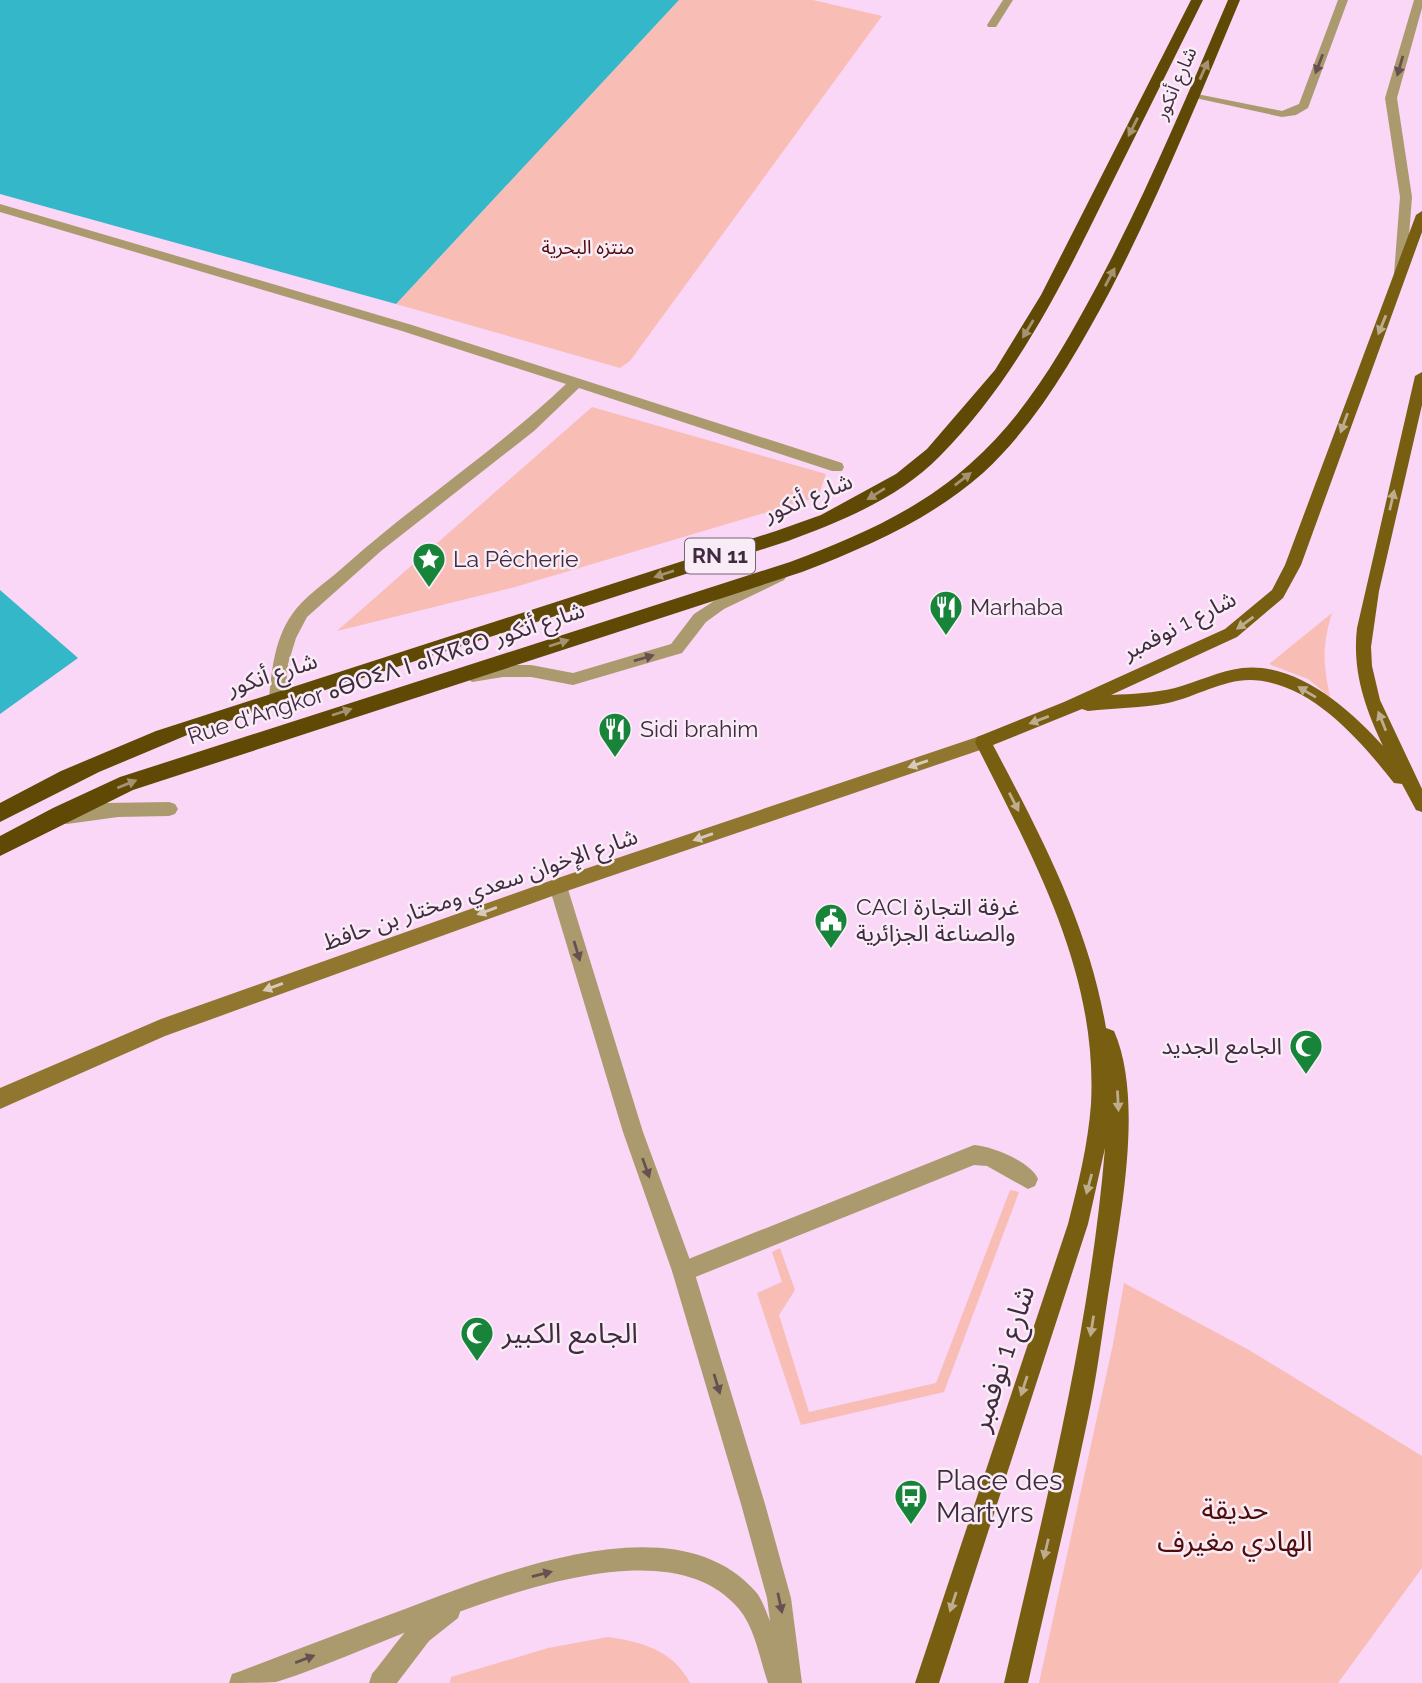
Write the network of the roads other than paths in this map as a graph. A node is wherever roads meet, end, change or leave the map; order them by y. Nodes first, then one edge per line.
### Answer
1 (1008, 0) edge
2 (1196, 0) edge
3 (1234, 0) edge
4 (1343, 0) edge
5 (1419, 0) edge
6 (992, 25) dead end
7 (1255, 93) dead end
8 (1192, 96) junction
9 (1255, 109) junction
10 (0, 208) edge
11 (1422, 215) edge
12 (1398, 285) junction
13 (1422, 376) edge
14 (577, 382) junction
15 (837, 467) dead end
16 (796, 567) junction
17 (434, 683) junction
18 (277, 699) junction
19 (1070, 707) junction
20 (983, 742) junction
21 (1422, 807) edge
22 (169, 809) dead end
23 (0, 813) edge
24 (37, 827) junction
25 (0, 847) edge
26 (558, 886) junction
27 (1082, 964) junction
28 (0, 1099) edge
29 (1028, 1179) dead end
30 (683, 1271) junction
31 (499, 1585) junction
32 (241, 1683) edge
33 (381, 1683) edge
34 (780, 1683) edge
35 (790, 1683) edge
36 (927, 1683) edge
37 (1016, 1683) edge

1 - 6 street
2 -> 18 highway, شارع أنكور / RN 11
8 -> 3 highway, شارع أنكور / RN 11
4 -> 9 street
5 -> 12 street
7 - 9 street
8 - 9 street
16 -> 8 highway, شارع أنكور / RN 11
10 - 14 street
11 - 12 main road, شارع 1 نوفمبر
12 -> 19 main road, شارع 1 نوفمبر
21 -> 13 main road
14 - 15 street
14 - 18 street
17 -> 16 highway, Rue d'Angkor ⴰⴱⵔⵉⴷ ⵏ ⴰⵏⴳⴽⵓⵔ شارع أنكور / RN 11
17 -> 16 street
24 -> 17 highway, Rue d'Angkor ⴰⴱⵔⵉⴷ ⵏ ⴰⵏⴳⴽⵓⵔ شارع أنكور / RN 11
18 - 23 highway, شارع أنكور / RN 11
19 -> 20 main road, شارع 1 نوفمبر
21 -> 19 main road
20 -> 26 street, شارع الإخوان سعدي ومختار بن حافظ
20 -> 27 main road
22 - 24 street
24 - 25 highway, Rue d'Angkor ⴰⴱⵔⵉⴷ ⵏ ⴰⵏⴳⴽⵓⵔ شارع أنكور / RN 11
26 -> 28 street, شارع الإخوان سعدي ومختار بن حافظ
26 -> 30 street
27 -> 36 main road, شارع 1 نوفمبر
27 -> 37 main road
29 - 30 street
30 -> 35 street
32 -> 31 street
31 - 33 street
31 -> 34 street

